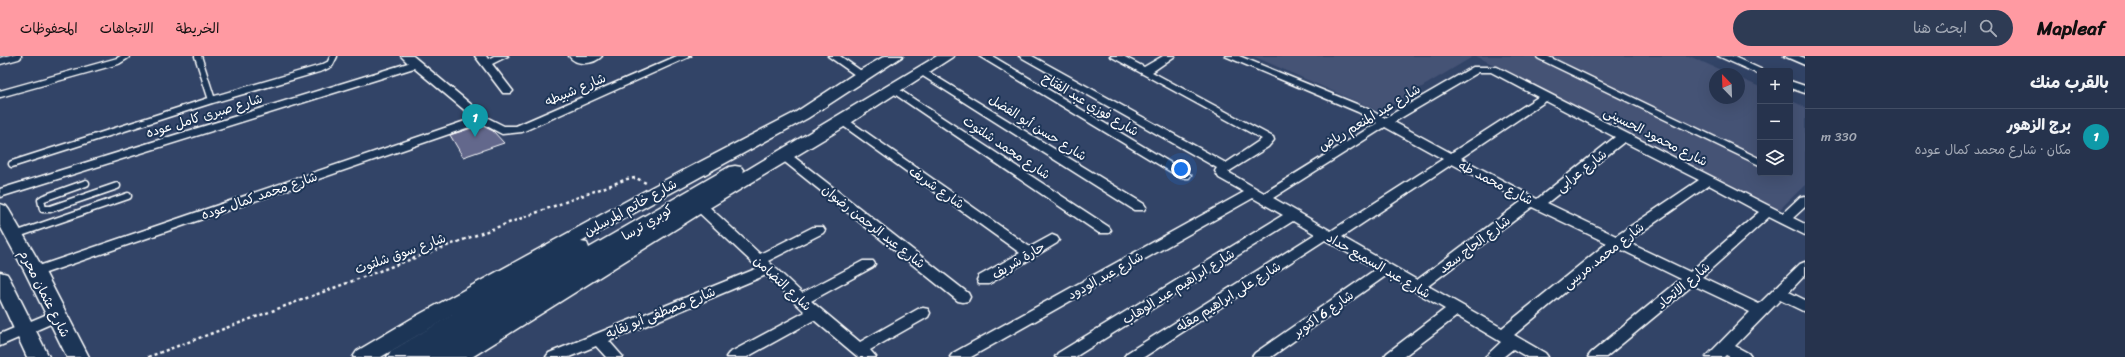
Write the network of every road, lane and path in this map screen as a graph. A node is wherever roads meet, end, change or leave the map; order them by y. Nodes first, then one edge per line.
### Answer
1 (18, 56) edge
2 (126, 56) edge
3 (198, 56) edge
4 (334, 56) edge
5 (406, 56) edge
6 (502, 56) edge
7 (597, 56) edge
8 (686, 56) edge
9 (833, 56) edge
10 (896, 56) edge
11 (947, 56) edge
12 (984, 56) edge
13 (1024, 56) edge
14 (1114, 56) edge
15 (1170, 56) edge
16 (1230, 56) edge
17 (1540, 56) edge
18 (1723, 56) edge
19 (1789, 56) edge
20 (579, 58) edge
21 (483, 60) edge
22 (0, 61) edge
23 (1805, 62) edge
24 (416, 64) junction
25 (1493, 69) joint
26 (1757, 70) edge
27 (922, 71) junction
28 (1144, 72) junction
29 (862, 75) junction
30 (1793, 85) edge
31 (894, 89) junction
32 (1805, 90) edge
33 (507, 91) dead end
34 (0, 94) edge
35 (1546, 96) junction
36 (212, 100) junction
37 (874, 101) junction
38 (802, 115) junction
39 (482, 119) junction
40 (843, 122) junction
41 (1386, 122) junction
42 (1624, 136) junction
43 (785, 156) junction
44 (1450, 158) junction
45 (1757, 161) edge
46 (12, 164) dead end
47 (1224, 170) junction
48 (1185, 175) dead end
49 (1708, 180) junction
50 (86, 183) dead end
51 (117, 186) dead end
52 (658, 191) junction
53 (0, 193) edge
54 (128, 196) dead end
55 (1257, 196) junction
56 (81, 198) junction
57 (1805, 200) edge
58 (1534, 202) junction
59 (700, 206) junction
60 (1139, 207) dead end
61 (0, 210) edge
62 (1768, 210) junction
63 (85, 211) junction
64 (1292, 216) junction
65 (1784, 219) junction
66 (818, 230) dead end
67 (1104, 230) dead end
68 (1805, 230) edge
69 (16, 235) junction
70 (1328, 236) junction
71 (1052, 240) dead end
72 (1617, 242) junction
73 (1030, 253) junction
74 (868, 264) dead end
75 (763, 265) junction
76 (1805, 267) edge
77 (1386, 269) junction
78 (35, 272) junction
79 (1692, 278) junction
80 (984, 280) dead end
81 (1, 284) edge
82 (1417, 287) junction
83 (1779, 293) junction
84 (963, 297) dead end
85 (801, 300) junction
86 (1805, 307) edge
87 (1456, 309) junction
88 (1760, 311) junction
89 (815, 313) junction
90 (923, 313) dead end
91 (57, 315) junction
92 (24, 330) junction
93 (597, 338) junction
94 (1507, 338) junction
95 (0, 340) edge
96 (1719, 352) edge
97 (861, 354) edge
98 (38, 357) edge
99 (78, 357) edge
100 (148, 357) edge
101 (364, 357) edge
102 (398, 357) edge
103 (428, 357) edge
104 (455, 357) edge
105 (554, 357) edge
106 (615, 357) edge
107 (734, 357) edge
108 (958, 357) edge
109 (1063, 357) edge
110 (1132, 357) edge
111 (1260, 357) edge
112 (1392, 357) edge
113 (1493, 357) edge
114 (1540, 357) edge
115 (1596, 357) edge
116 (1743, 357) edge

1 - 22 lane
2 - 34 lane
3 - 36 lane
4 - 36 lane
5 - 24 street
6 - 21 street
7 - 20 street
8 - 39 street, شارع شبيطه
9 - 29 street
10 - 29 main road, شارع خاتم المرسلين
11 - 27 main road
12 - 48 street, شارع فوزي عبد الفتاح
13 - 47 street, شارع عبد السميع حداد
14 - 28 street
15 - 28 street
16 - 41 street, شارع محمد طه
17 - 45 lane
18 - 26 street
19 - 23 street
21 - 33 street
24 - 39 street
24 - 53 street, شارع صبرى كامل عوده
25 - 35 street, شارع محمود الحسينى
25 - 41 street, شارع عبد المنعم رياض
27 - 31 main road
27 - 60 street, شارع حسن أبو الفضل
28 - 47 street
29 - 38 main road, شارع خاتم المرسلين
30 - 32 street
31 - 37 main road
31 - 67 street, شارع محمد شلتوت
35 - 42 street, شارع محمود الحسينى
35 - 44 street, شارع على ابراهيم مقله
36 - 46 lane
37 - 40 main road
37 - 103 main road, كوبري ترسا
38 - 52 main road, شارع خاتم المرسلين
38 - 102 main road, كوبري ترسا
39 - 78 street, شارع محمد كمال عوده
40 - 43 main road
40 - 73 street, شارع شريف
41 - 44 street, شارع محمد طه
41 - 55 street, شارع عبد المنعم رياض
42 - 49 street, شارع محمود الحسينى
42 - 58 street, شارع عرابى
43 - 59 main road
43 - 84 street, شارع عبد الرحمن رضوان
44 - 58 street, شارع محمد طه
44 - 70 street, شارع على ابراهيم مقله
47 - 55 street, شارع عبد السميع حداد
49 - 62 street, شارع محمود الحسينى
49 - 72 street, شارع محمد مرسى
50 - 56 lane
51 - 56 lane
52 - 100 path, شارع سوق شلتوت
52 - 101 main road, شارع خاتم المرسلين
54 - 63 lane
55 - 64 street, شارع عبد السميع حداد
55 - 108 street, شارع عبد الودود
56 - 63 lane
57 - 65 street
58 - 72 street, شارع محمد طه
58 - 82 street, شارع الحاج سعد
59 - 75 street, شارع التضامن
59 - 104 main road
61 - 69 main road, شارع عثمان محرم
62 - 65 street, شارع محمود الحسينى
62 - 79 street, شارع الاتحاد
63 - 69 lane
64 - 70 street, شارع عبد السميع حداد
64 - 109 street, شارع ابراهيم عبد الوهاب
65 - 68 street, شارع محمود الحسينى
66 - 75 street, شارع مصطفى أبو نقابه
69 - 78 main road, شارع عثمان محرم
70 - 77 street, شارع عبد السميع حداد
70 - 110 street, شارع على ابراهيم مقله
71 - 73 street, حارة شريف
72 - 79 street, شارع محمد طه
72 - 94 street, شارع محمد مرسى
73 - 80 street, حارة شريف
74 - 85 street
75 - 85 street, شارع التضامن
75 - 93 street, شارع مصطفى أبو نقابه
76 - 83 street
77 - 82 street, شارع عبد السميع حداد
77 - 111 street, شارع 6 اكتوبر
78 - 91 main road, شارع عثمان محرم
79 - 88 street, شارع محمد طه
79 - 115 street, شارع الاتحاد
81 - 92 main road
82 - 87 street, شارع عبد السميع حداد
83 - 86 street
83 - 88 street
85 - 89 street, شارع التضامن
87 - 94 street, شارع عبد السميع حداد
87 - 112 street
88 - 96 street
89 - 97 street, شارع التضامن
89 - 107 street
90 - 97 street
91 - 92 street
91 - 99 main road, شارع عثمان محرم
92 - 95 street
92 - 98 main road
93 - 105 street, شارع مصطفى أبو نقابه
93 - 106 street
94 - 113 street, شارع محمد مرسى
94 - 114 street, شارع عبد السميع حداد
96 - 116 street

